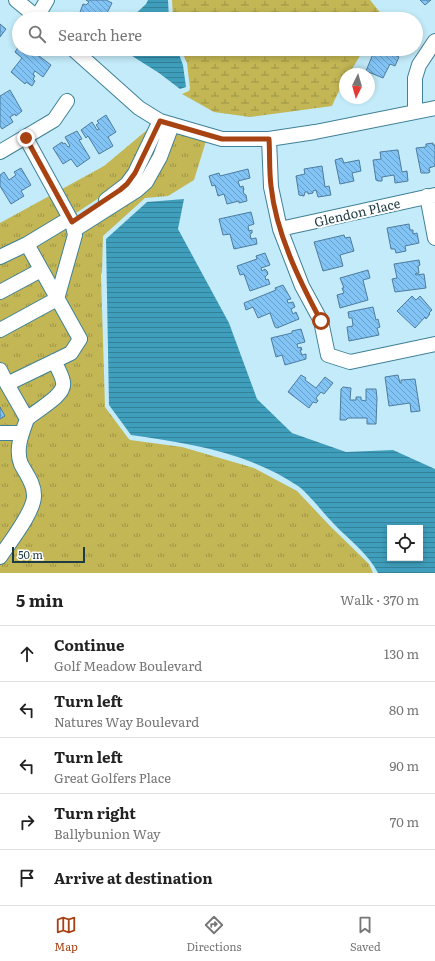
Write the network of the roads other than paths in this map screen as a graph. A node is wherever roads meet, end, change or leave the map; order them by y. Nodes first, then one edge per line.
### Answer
1 (16, 0) edge
2 (47, 0) edge
3 (31, 12) edge
4 (41, 12) edge
5 (435, 41) edge
6 (81, 56) edge
7 (67, 101) dead end
8 (435, 108) edge
9 (415, 111) junction
10 (166, 123) junction
11 (26, 138) junction
12 (269, 139) junction
13 (146, 151) junction
14 (0, 152) edge
15 (160, 157) junction
16 (431, 196) edge
17 (72, 224) junction
18 (280, 230) junction
19 (435, 238) edge
20 (27, 244) junction
21 (0, 257) edge
22 (41, 270) junction
23 (0, 292) edge
24 (57, 299) junction
25 (0, 330) edge
26 (435, 344) edge
27 (54, 361) junction
28 (0, 370) edge
29 (7, 384) junction
30 (27, 418) junction
31 (0, 433) edge
32 (22, 433) junction
33 (0, 557) edge

1 - 3 street
2 - 4 street
5 - 9 street
6 - 10 street
7 - 11 street
8 - 9 street
9 - 12 street
10 - 12 street
10 - 13 street
10 - 15 street
11 - 14 street
11 - 17 street
12 - 18 street
13 - 15 street
13 - 17 street
15 - 17 street
16 - 18 street, Glendon Place
16 - 19 street
17 - 20 street
17 - 24 street
18 - 26 street
20 - 21 street
20 - 22 street
22 - 23 street
22 - 24 street
24 - 25 street
24 - 27 street
27 - 29 street
27 - 30 street
28 - 29 street
29 - 30 street
30 - 32 street
31 - 32 street
32 - 33 street

